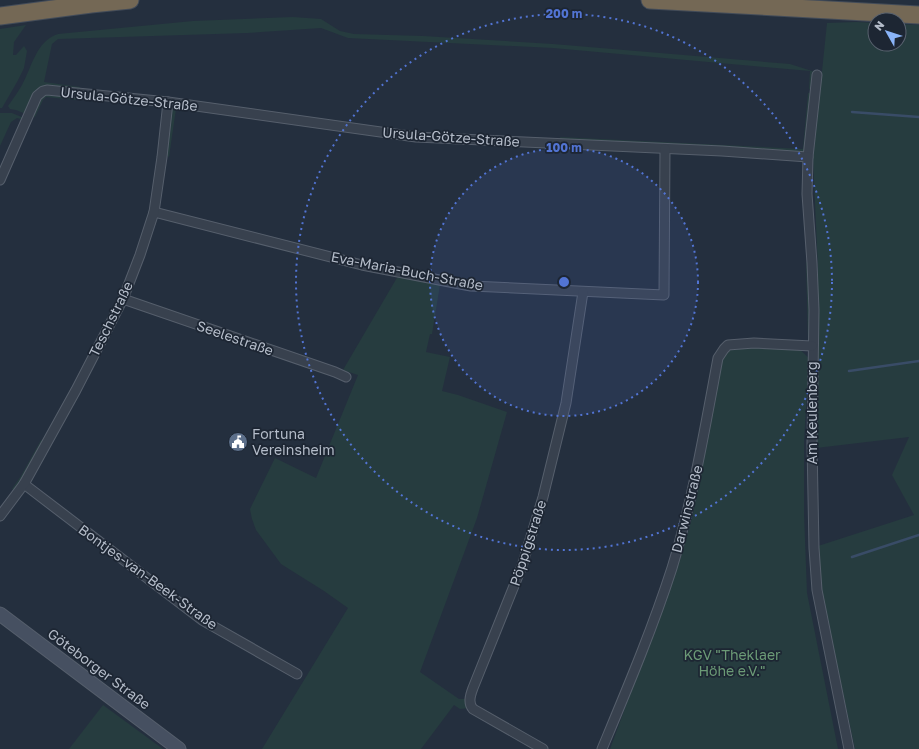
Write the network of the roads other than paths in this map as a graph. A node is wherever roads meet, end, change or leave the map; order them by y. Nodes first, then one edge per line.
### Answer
1 (130, 0) edge
2 (650, 0) edge
3 (919, 15) edge
4 (0, 16) edge
5 (817, 75) dead end
6 (168, 102) junction
7 (665, 149) junction
8 (808, 157) junction
9 (0, 180) edge
10 (154, 212) junction
11 (583, 292) junction
12 (123, 299) junction
13 (812, 346) junction
14 (346, 377) dead end
15 (24, 484) junction
16 (0, 516) edge
17 (0, 614) edge
18 (297, 674) dead end
19 (179, 749) edge
20 (543, 749) edge
21 (602, 749) edge
22 (849, 749) edge

1 - 4 highway
2 - 3 highway
5 - 8 street, Am Keulenberg
6 - 7 street, Ursula-Götze-Straße
6 - 9 street, Ursula-Götze-Straße
6 - 10 street, Teschstraße
7 - 8 street, Ursula-Götze-Straße
7 - 11 street, Eva-Maria-Buch-Straße
8 - 13 street, Am Keulenberg
10 - 11 street, Eva-Maria-Buch-Straße
10 - 12 street, Teschstraße
11 - 20 street, Pöppigstraße
12 - 14 street, Seelestraße
12 - 15 street, Teschstraße
13 - 21 street, Darwinstraße
13 - 22 street, Am Keulenberg
15 - 16 street, Teschstraße
15 - 18 street, Bontjes-van-Beek-Straße
17 - 19 street, Göteborger Straße

